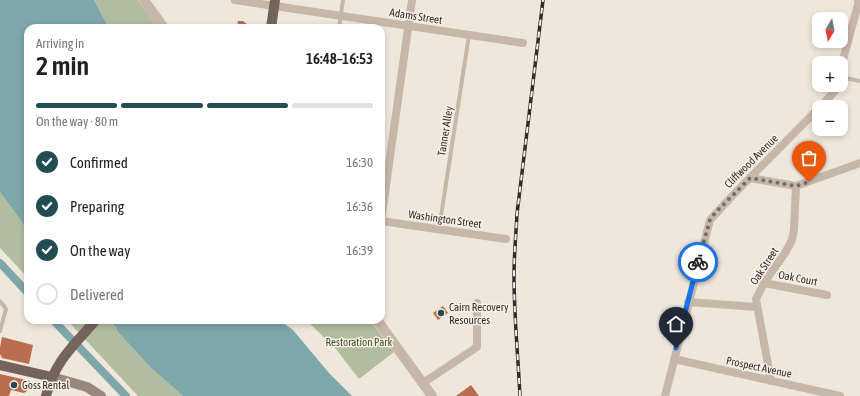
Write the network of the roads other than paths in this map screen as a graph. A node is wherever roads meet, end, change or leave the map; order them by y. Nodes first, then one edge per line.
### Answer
1 (144, 0) edge
2 (234, 0) edge
3 (343, 0) edge
4 (412, 0) edge
5 (254, 1) edge
6 (859, 1) edge
7 (275, 3) edge
8 (341, 16) junction
9 (161, 24) edge
10 (272, 24) edge
11 (340, 24) edge
12 (408, 25) junction
13 (469, 35) junction
14 (523, 43) dead end
15 (844, 56) edge
16 (848, 78) edge
17 (860, 81) edge
18 (834, 92) edge
19 (827, 100) edge
20 (812, 116) edge
21 (860, 163) edge
22 (750, 178) junction
23 (796, 186) junction
24 (385, 192) edge
25 (385, 222) edge
26 (439, 229) junction
27 (506, 239) dead end
28 (764, 282) junction
29 (827, 295) dead end
30 (0, 301) edge
31 (688, 302) junction
32 (477, 303) dead end
33 (757, 307) junction
34 (92, 324) edge
35 (380, 324) edge
36 (0, 331) edge
37 (674, 359) junction
38 (0, 365) edge
39 (52, 377) junction
40 (771, 381) junction
41 (423, 383) junction
42 (46, 396) edge
43 (101, 396) edge
44 (432, 396) edge
45 (665, 396) edge
46 (840, 396) edge

1 - 9 street
2 - 5 street, Adams Street
3 - 8 lane
4 - 12 street
5 - 7 street, Adams Street
6 - 15 street
7 - 8 street, Adams Street
7 - 10 main road
8 - 11 lane
8 - 12 street, Adams Street
12 - 13 street, Adams Street
12 - 24 street
13 - 14 street, Adams Street
13 - 26 lane, Tanner Alley
16 - 17 lane
18 - 19 street, Cliffwood Avenue
20 - 22 street, Cliffwood Avenue
21 - 23 street
22 - 23 street
22 - 31 street, Cliffwood Avenue
23 - 28 street, Oak Street
25 - 26 street, Washington Street
26 - 27 street, Washington Street
28 - 29 street, Oak Court
28 - 33 street, Oak Street
30 - 36 lane
31 - 33 street
31 - 37 street, Cliffwood Avenue
32 - 41 street
33 - 40 street, Oak Street
34 - 39 main road
35 - 41 street
37 - 40 street, Prospect Avenue
37 - 45 street, Cliffwood Avenue
38 - 39 main road
39 - 42 main road
39 - 43 main road
40 - 46 street, Prospect Avenue
41 - 44 street

